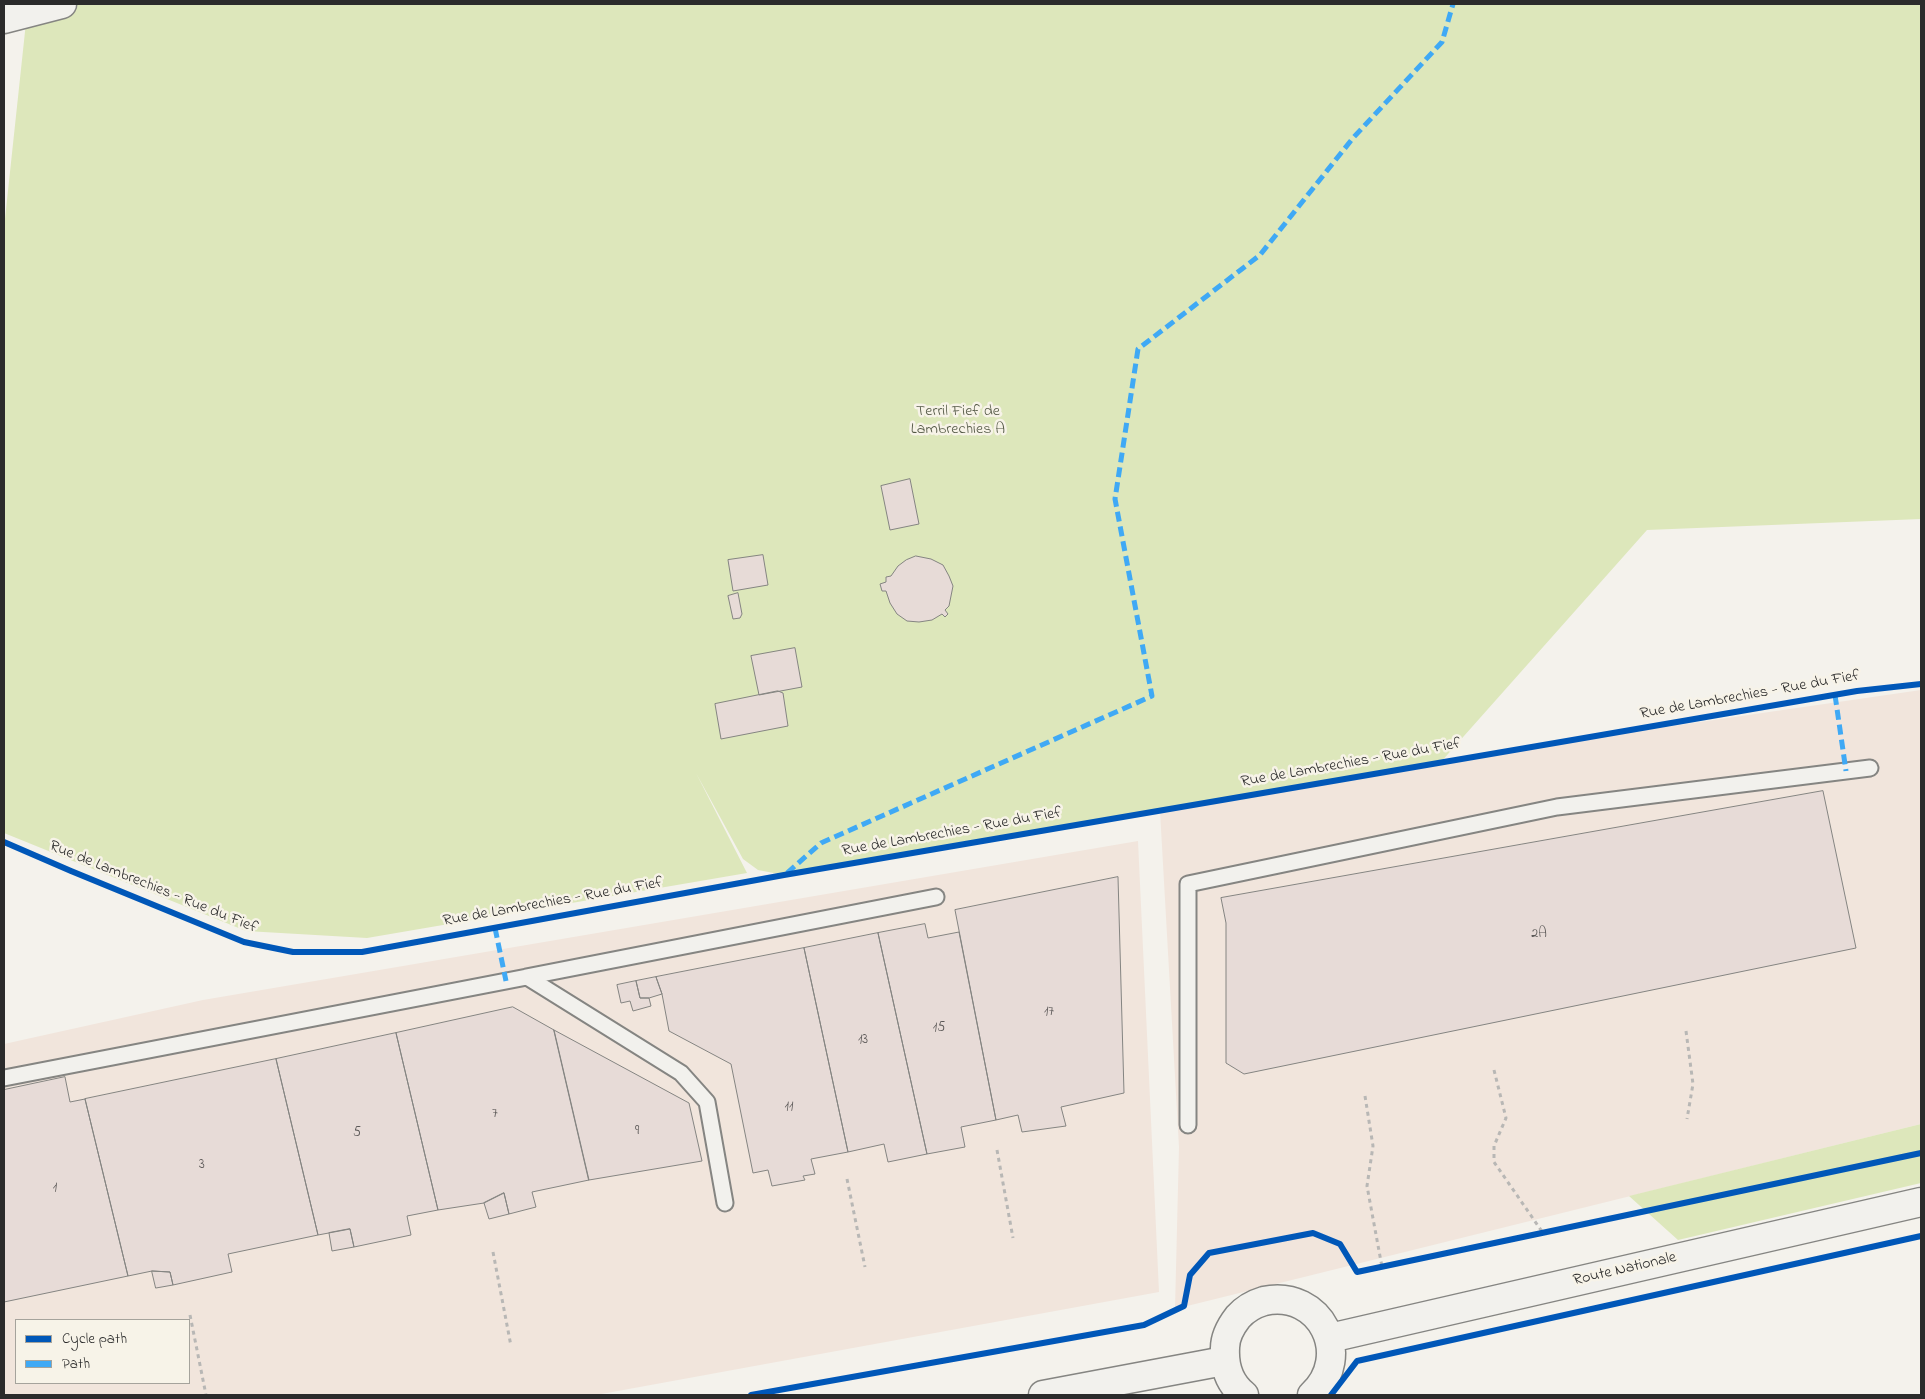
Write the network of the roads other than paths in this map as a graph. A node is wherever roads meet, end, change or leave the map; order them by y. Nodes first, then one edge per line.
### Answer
1 (62, 4) edge
2 (4, 19) edge
3 (1870, 768) dead end
4 (936, 897) dead end
5 (526, 977) junction
6 (4, 1078) edge
7 (1188, 1125) dead end
8 (1921, 1202) edge
9 (724, 1203) dead end
10 (1330, 1338) junction
11 (1224, 1361) junction
12 (1043, 1395) edge
13 (1244, 1395) edge
14 (1312, 1395) edge

1 - 2 main road
3 - 7 lane
4 - 5 lane
5 - 6 lane
5 - 9 lane
8 - 10 main road, Route Nationale
10 - 11 main road
10 - 14 main road
11 - 12 main road
11 - 13 main road

